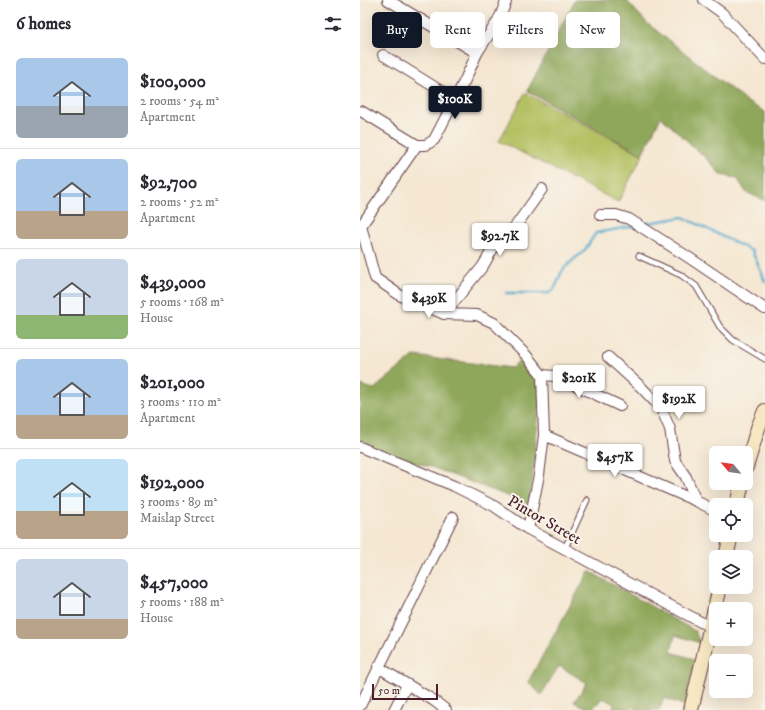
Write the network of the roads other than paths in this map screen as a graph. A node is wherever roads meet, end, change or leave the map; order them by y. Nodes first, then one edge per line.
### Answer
1 (388, 0) edge
2 (704, 0) edge
3 (506, 2) dead end
4 (477, 53) junction
5 (383, 55) dead end
6 (765, 59) edge
7 (454, 99) junction
8 (361, 110) dead end
9 (417, 145) junction
10 (542, 189) dead end
11 (600, 216) dead end
12 (639, 256) dead end
13 (765, 309) edge
14 (444, 314) junction
15 (608, 357) dead end
16 (765, 359) edge
17 (542, 375) junction
18 (620, 406) dead end
19 (765, 411) edge
20 (544, 434) junction
21 (752, 446) edge
22 (360, 447) edge
23 (587, 500) dead end
24 (696, 501) junction
25 (709, 508) edge
26 (452, 517) dead end
27 (528, 529) junction
28 (565, 548) junction
29 (709, 626) edge
30 (709, 631) edge
31 (378, 667) junction
32 (407, 685) junction
33 (360, 706) edge
34 (394, 710) edge
35 (446, 710) edge
36 (691, 710) edge

1 - 4 street
2 - 6 street
3 - 4 street
4 - 7 street
5 - 7 street
7 - 9 street
8 - 9 street
9 - 14 street
10 - 14 street
11 - 13 street
12 - 16 lane
14 - 17 street
15 - 24 street
17 - 18 street
17 - 20 street
19 - 21 main road
20 - 24 street
20 - 27 street
22 - 27 street, Pintor Street
23 - 28 lane
24 - 25 street
26 - 31 street
27 - 28 street, Pintor Street
28 - 29 street, Pintor Street
30 - 36 main road
31 - 32 street
31 - 33 street
32 - 34 street
32 - 35 street

